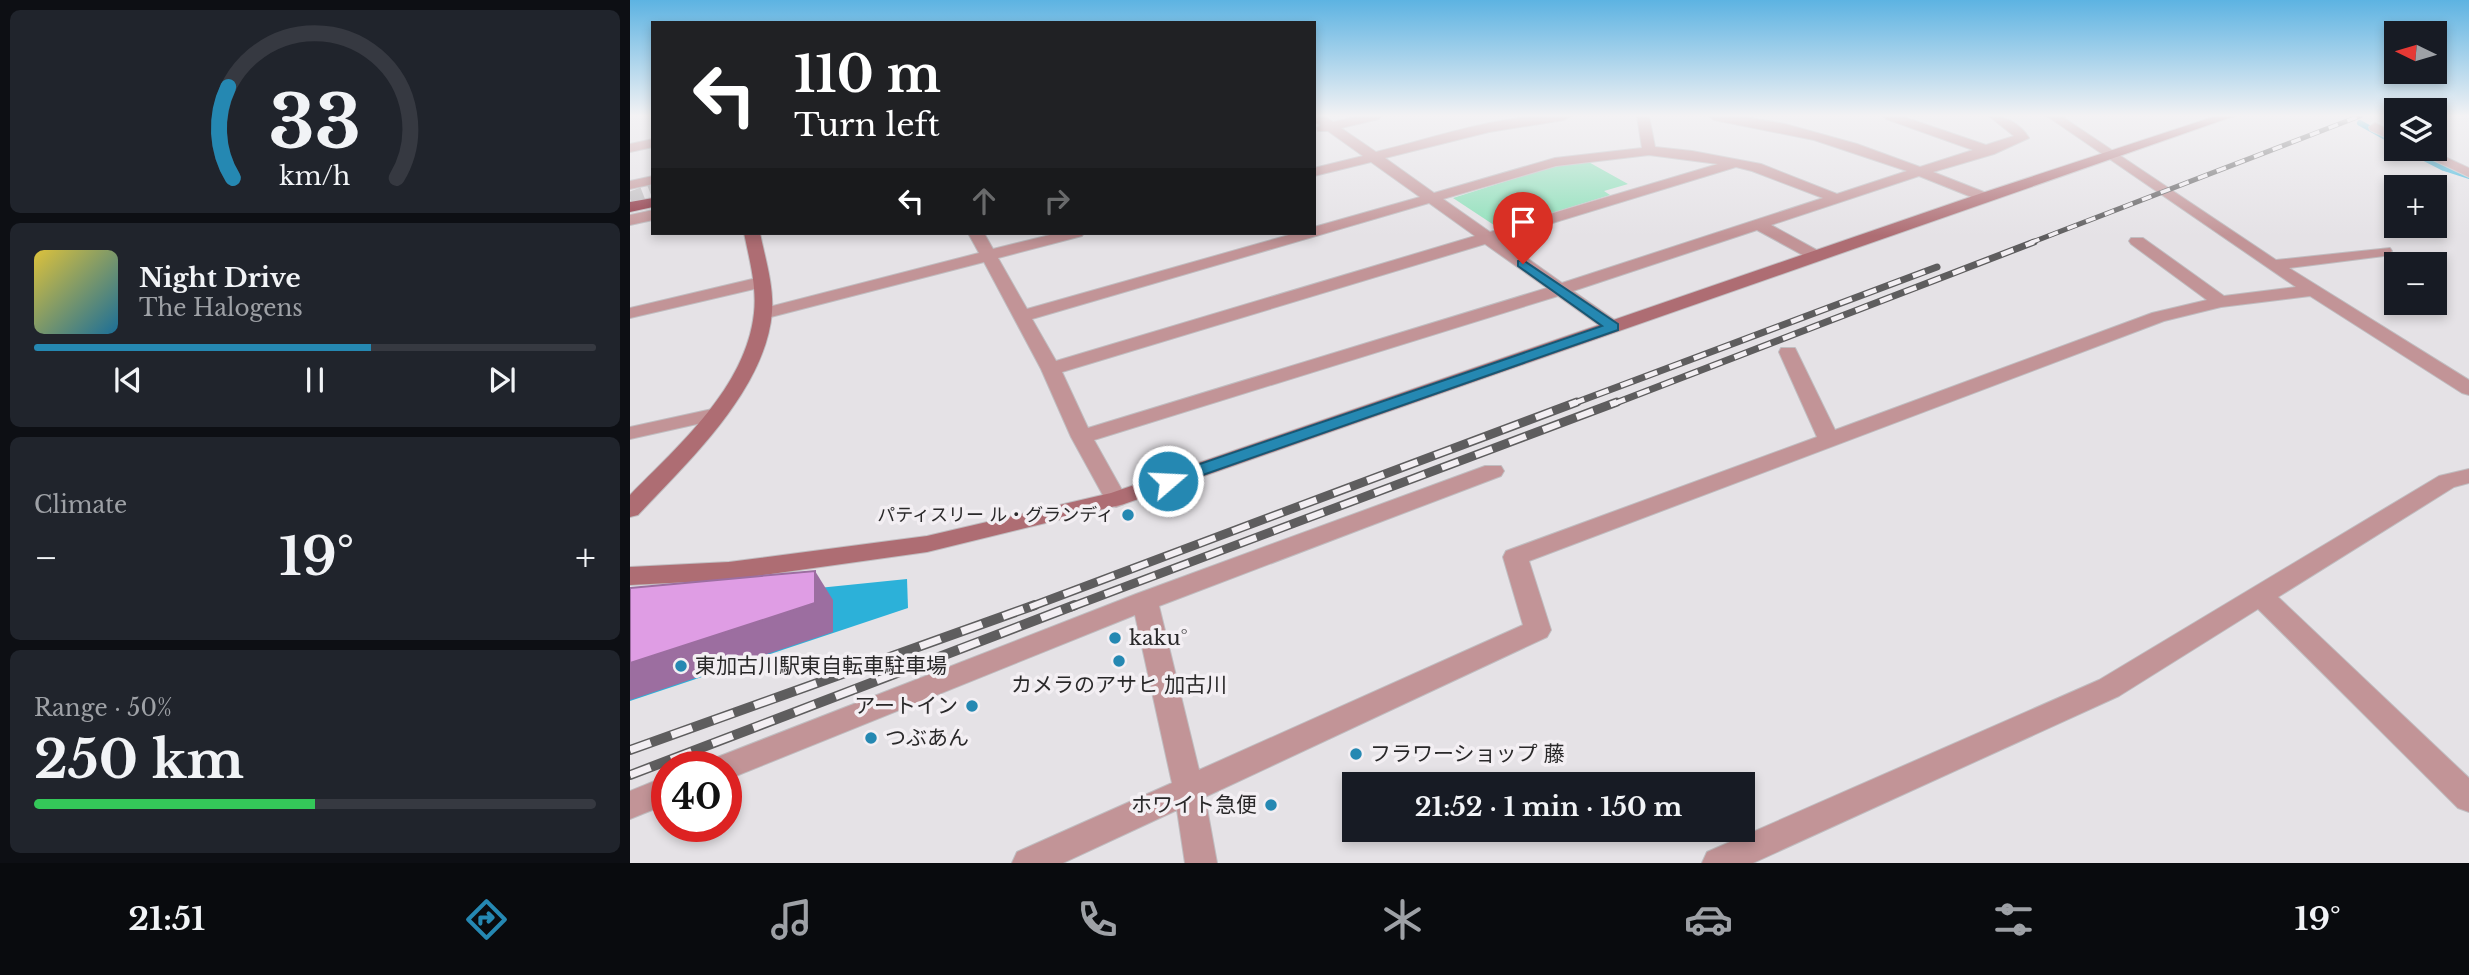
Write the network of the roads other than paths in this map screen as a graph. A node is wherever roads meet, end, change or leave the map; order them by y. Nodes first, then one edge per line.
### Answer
1 (1604, 156) edge
2 (1687, 156) edge
3 (1879, 156) edge
4 (1972, 156) edge
5 (1374, 157) joint
6 (2111, 157) joint
7 (2443, 161) edge
8 (1736, 163) junction
9 (1316, 172) edge
10 (1923, 172) junction
11 (2469, 173) edge
12 (651, 180) edge
13 (630, 185) edge
14 (651, 191) edge
15 (630, 195) edge
16 (1984, 197) junction
17 (1432, 198) junction
18 (1838, 199) junction
19 (651, 202) edge
20 (630, 207) edge
21 (651, 215) edge
22 (630, 220) edge
23 (1759, 225) junction
24 (1316, 231) edge
25 (752, 235) edge
26 (977, 235) edge
27 (1068, 235) edge
28 (1303, 235) edge
29 (1487, 237) junction
30 (2137, 241) dead end
31 (2384, 251) dead end
32 (988, 255) junction
33 (1816, 256) junction
34 (2273, 265) junction
35 (761, 282) junction
36 (1558, 290) junction
37 (2313, 290) junction
38 (2221, 302) junction
39 (630, 313) edge
40 (763, 314) junction
41 (1023, 316) junction
42 (1613, 327) junction
43 (1788, 352) dead end
44 (1051, 369) junction
45 (2469, 389) edge
46 (717, 414) junction
47 (630, 433) edge
48 (1082, 438) junction
49 (1829, 440) junction
50 (1493, 471) dead end
51 (2469, 476) edge
52 (1116, 499) junction
53 (630, 509) edge
54 (630, 576) edge
55 (2259, 594) junction
56 (1145, 601) junction
57 (742, 761) edge
58 (1189, 791) junction
59 (651, 796) edge
60 (2469, 798) edge
61 (630, 805) edge
62 (1028, 863) edge
63 (1201, 863) edge
64 (1718, 863) edge

1 - 17 street
2 - 8 street
3 - 10 street
4 - 10 street
5 - 9 street
5 - 17 street
6 - 16 street
6 - 34 street
7 - 11 street
8 - 18 street
8 - 29 street
10 - 16 street
10 - 18 street
12 - 13 street
14 - 15 highway
16 - 33 street
17 - 24 street
17 - 29 street
18 - 23 street
19 - 20 highway
21 - 22 street
23 - 33 street
23 - 36 street
25 - 35 street
26 - 32 street
27 - 32 street
28 - 41 street
29 - 36 street
29 - 44 street
30 - 38 street
31 - 34 street
32 - 40 street
32 - 41 street
33 - 42 street
34 - 37 street
35 - 39 street
35 - 40 street
36 - 42 street
36 - 48 street
37 - 38 street
37 - 45 street
38 - 49 street
40 - 46 street
41 - 44 street
42 - 52 street
43 - 49 street
44 - 48 street
46 - 47 street
46 - 53 street
48 - 52 street
49 - 58 street
50 - 56 street
51 - 55 street
52 - 54 street
55 - 60 street
55 - 64 street
56 - 57 street
56 - 58 street
58 - 62 street
58 - 63 street
59 - 61 street

